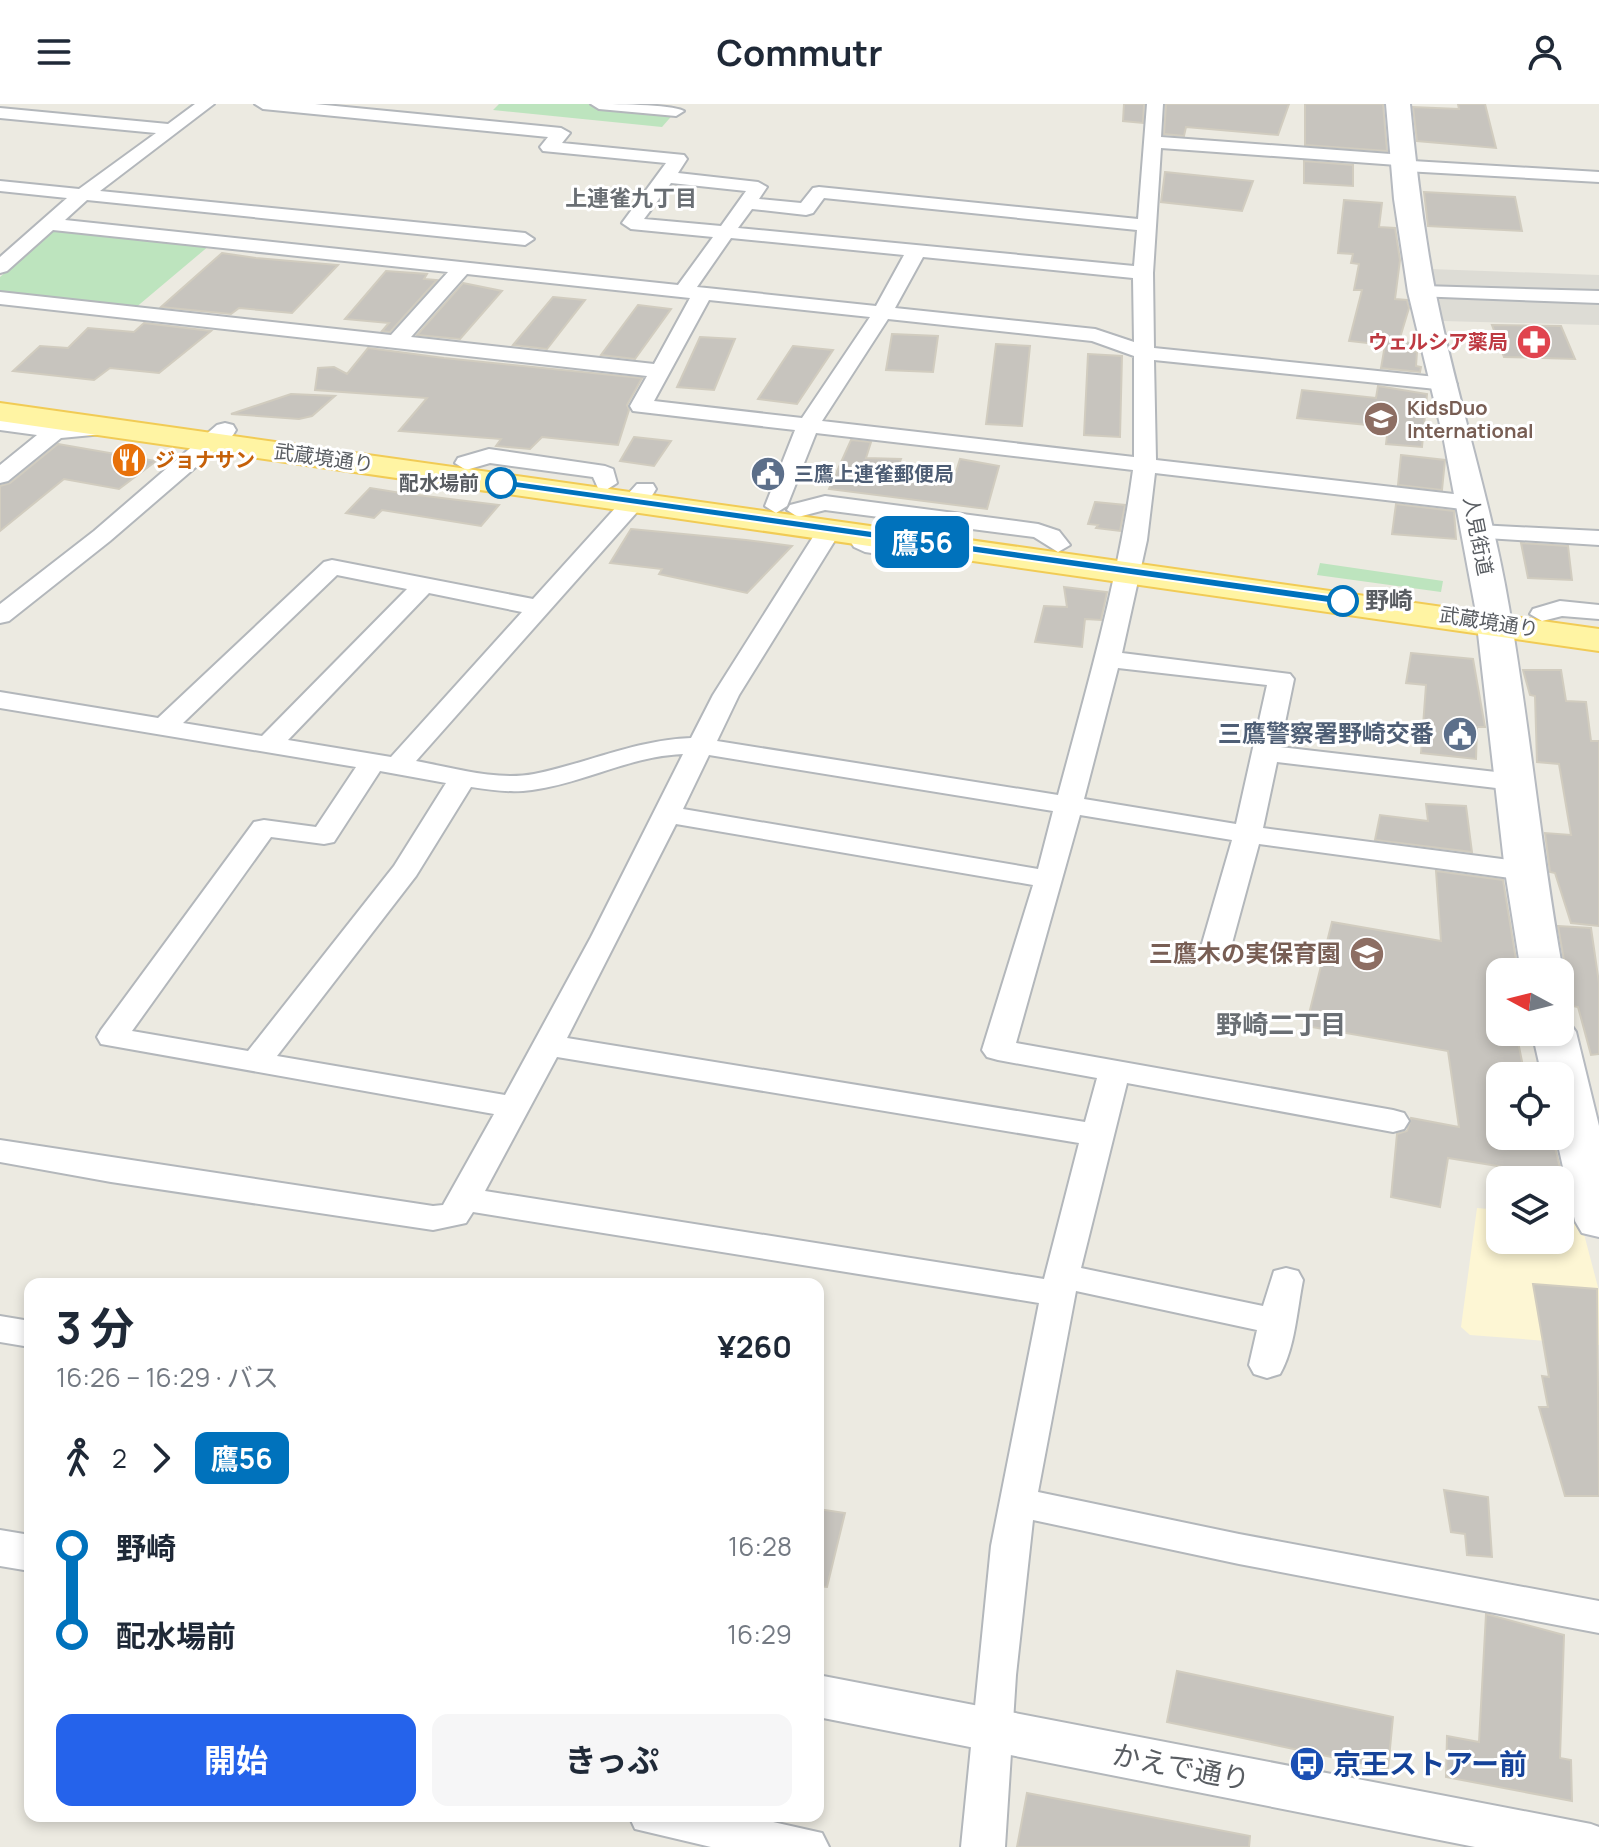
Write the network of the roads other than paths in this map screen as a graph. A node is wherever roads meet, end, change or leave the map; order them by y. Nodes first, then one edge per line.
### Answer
1 (206, 104) edge
2 (263, 104) edge
3 (599, 104) edge
4 (1155, 104) edge
5 (1398, 104) edge
6 (678, 108) edge
7 (0, 113) edge
8 (171, 129) junction
9 (1152, 142) junction
10 (641, 156) junction
11 (1404, 163) junction
12 (666, 177) junction
13 (1599, 177) edge
14 (0, 186) edge
15 (82, 195) junction
16 (747, 203) junction
17 (49, 224) junction
18 (1145, 225) junction
19 (726, 232) junction
20 (525, 239) dead end
21 (917, 250) junction
22 (0, 267) edge
23 (462, 268) junction
24 (1143, 273) junction
25 (693, 292) junction
26 (1422, 292) junction
27 (1599, 297) edge
28 (0, 298) edge
29 (883, 312) junction
30 (396, 342) junction
31 (1140, 344) junction
32 (662, 371) junction
33 (1446, 384) junction
34 (0, 399) edge
35 (0, 412) edge
36 (0, 424) edge
37 (808, 425) junction
38 (103, 427) junction
39 (56, 431) junction
40 (218, 436) junction
41 (305, 441) junction
42 (351, 462) junction
43 (1145, 464) junction
44 (0, 476) edge
45 (628, 491) junction
46 (787, 508) junction
47 (1475, 518) junction
48 (843, 531) junction
49 (1599, 538) edge
50 (1056, 553) junction
51 (1130, 564) junction
52 (424, 585) junction
53 (541, 608) junction
54 (1599, 612) edge
55 (1542, 614) junction
56 (1493, 615) junction
57 (0, 616) edge
58 (1599, 624) edge
59 (1599, 640) edge
60 (1108, 659) junction
61 (0, 700) edge
62 (164, 727) junction
63 (268, 745) junction
64 (700, 746) junction
65 (1267, 753) junction
66 (385, 765) junction
67 (463, 777) junction
68 (1513, 782) junction
69 (1068, 805) junction
70 (667, 814) junction
71 (1248, 834) junction
72 (1525, 871) junction
73 (1049, 879) junction
74 (1216, 947) dead end
75 (1540, 958) edge
76 (547, 1045) junction
77 (1557, 1046) edge
78 (255, 1063) junction
79 (1115, 1071) junction
80 (514, 1107) junction
81 (1393, 1121) dead end
82 (1097, 1135) junction
83 (0, 1151) edge
84 (464, 1199) junction
85 (1599, 1221) edge
86 (1286, 1280) dead end
87 (1059, 1285) junction
88 (1277, 1322) junction
89 (0, 1329) edge
90 (24, 1333) edge
91 (1267, 1365) dead end
92 (1017, 1502) junction
93 (0, 1548) edge
94 (24, 1552) edge
95 (1599, 1617) edge
96 (824, 1697) edge
97 (991, 1729) junction
98 (680, 1822) edge
99 (807, 1847) edge
100 (983, 1847) edge
101 (1591, 1847) edge

1 - 8 street
2 - 10 street
3 - 6 street
4 - 9 street
5 - 11 main road, 人見街道
6 - 10 street
7 - 8 street
8 - 15 street
9 - 11 street
9 - 18 street
10 - 12 street
11 - 13 street
11 - 26 main road, 人見街道
12 - 16 street
12 - 19 street
14 - 15 street
15 - 17 street
15 - 20 street
16 - 18 street
16 - 19 street
17 - 22 street
17 - 23 street
18 - 24 street
19 - 21 street
19 - 25 street
21 - 24 street
21 - 29 street
23 - 25 street
23 - 30 street
24 - 31 street
25 - 29 street
25 - 32 street
26 - 27 street
26 - 33 main road, 人見街道
28 - 30 street
29 - 31 street
29 - 37 street
30 - 32 street
31 - 33 street
31 - 43 street
32 - 37 street
33 - 47 main road, 人見街道
34 - 40 main road, 武蔵境通り
35 - 38 main road, 武蔵境通り
36 - 39 street
37 - 43 street
37 - 46 street
38 - 39 street
38 - 40 main road, 武蔵境通り
39 - 44 street
40 - 41 main road, 武蔵境通り
40 - 42 main road, 武蔵境通り
40 - 57 street
41 - 42 main road
41 - 45 main road, 武蔵境通り
42 - 45 main road, 武蔵境通り
43 - 47 street
43 - 51 street
45 - 46 main road, 武蔵境通り
45 - 48 main road, 武蔵境通り
45 - 53 street
46 - 50 main road, 武蔵境通り
47 - 49 street
47 - 56 main road, 人見街道
48 - 50 main road, 武蔵境通り
48 - 64 street
50 - 51 main road, 武蔵境通り
51 - 56 main road, 武蔵境通り
51 - 56 main road, 武蔵境通り
51 - 60 street
52 - 53 street
52 - 62 street
52 - 63 street
53 - 66 street
54 - 55 street
55 - 56 main road, 武蔵境通り
55 - 58 main road, 武蔵境通り
56 - 59 main road, 武蔵境通り
56 - 68 main road, 人見街道
60 - 65 street
60 - 69 street
61 - 62 street
62 - 63 street
63 - 66 street
64 - 67 street
64 - 69 street
64 - 70 street
65 - 68 street
65 - 71 street
66 - 67 street
66 - 78 street
67 - 78 street
68 - 72 main road, 人見街道
69 - 71 street
69 - 73 street
70 - 73 street
70 - 76 street
71 - 72 street
71 - 74 street
72 - 75 main road, 人見街道
73 - 79 street
76 - 80 street
76 - 82 street
77 - 85 main road
78 - 80 street
79 - 81 street
79 - 82 street
80 - 84 street
82 - 87 street
83 - 84 street
84 - 87 street
86 - 88 street
87 - 88 street
87 - 92 street
88 - 91 street
89 - 90 street
92 - 95 street
92 - 97 street
93 - 94 street
96 - 97 street, かえで通り
97 - 100 street
97 - 101 street, かえで通り
98 - 99 street

